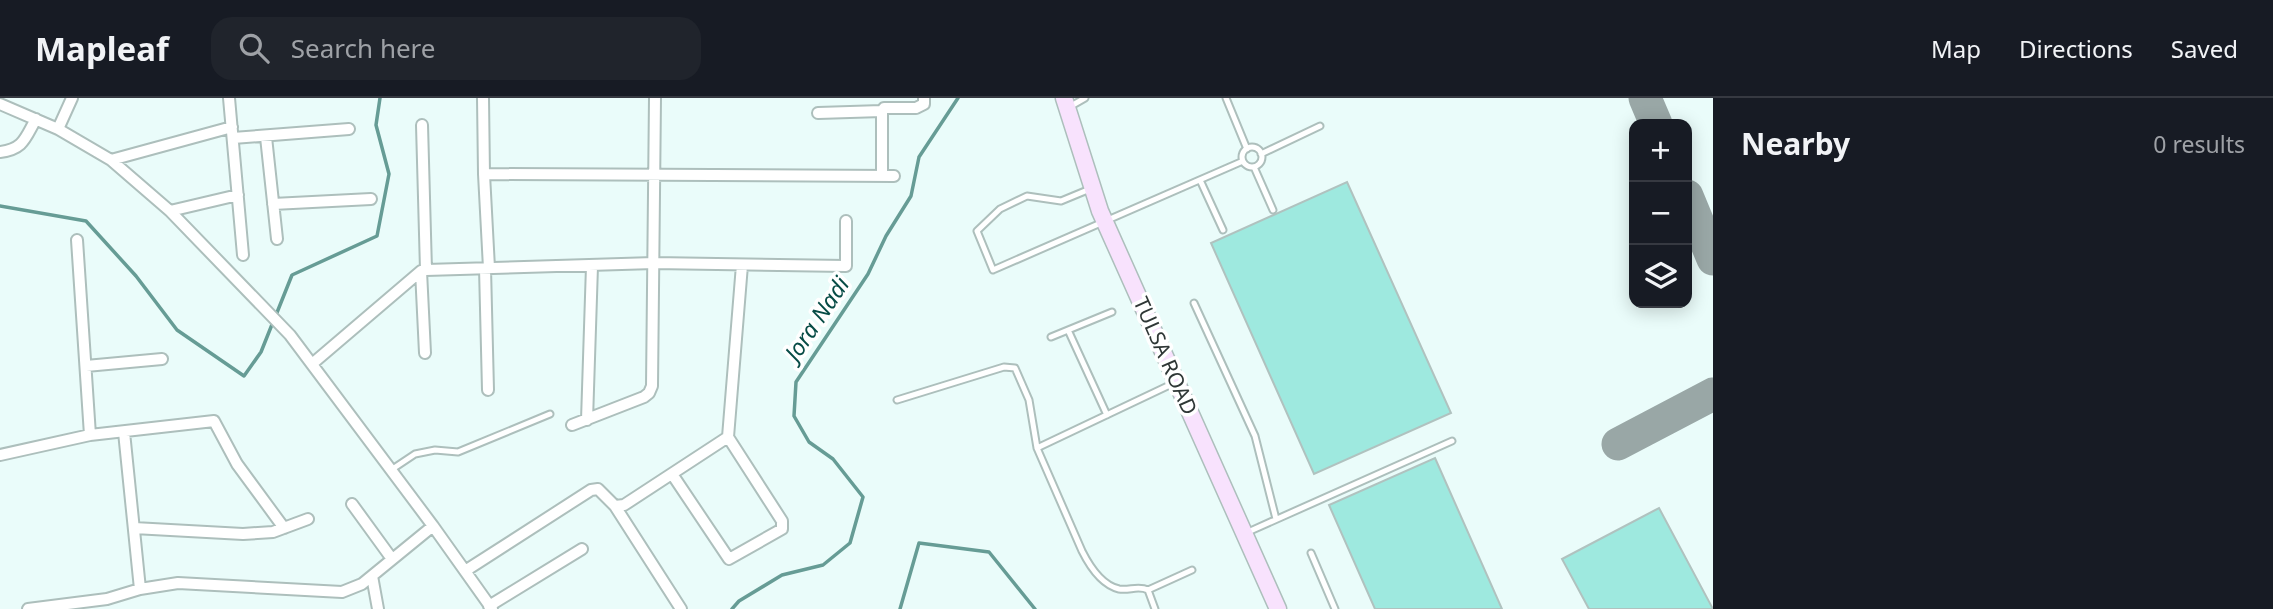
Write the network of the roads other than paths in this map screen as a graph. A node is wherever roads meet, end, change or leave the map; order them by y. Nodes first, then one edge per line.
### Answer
1 (72, 98) edge
2 (229, 98) edge
3 (483, 98) edge
4 (655, 98) edge
5 (923, 98) edge
6 (1085, 98) edge
7 (1226, 98) edge
8 (1066, 103) edge
9 (0, 104) edge
10 (882, 111) junction
11 (818, 113) dead end
12 (36, 119) junction
13 (422, 125) dead end
14 (1320, 126) dead end
15 (349, 129) dead end
16 (58, 130) junction
17 (232, 133) junction
18 (266, 136) junction
19 (1248, 149) junction
20 (0, 152) edge
21 (1261, 153) junction
22 (111, 160) junction
23 (1243, 160) junction
24 (1254, 167) junction
25 (484, 174) junction
26 (654, 174) junction
27 (1200, 180) junction
28 (1093, 187) junction
29 (238, 195) junction
30 (371, 200) dead end
31 (273, 204) junction
32 (1273, 210) dead end
33 (170, 211) junction
34 (846, 221) dead end
35 (1105, 222) junction
36 (1223, 230) dead end
37 (277, 239) dead end
38 (77, 240) dead end
39 (243, 255) dead end
40 (654, 263) junction
41 (742, 265) junction
42 (592, 266) junction
43 (487, 268) junction
44 (423, 271) junction
45 (1194, 303) dead end
46 (1112, 312) dead end
47 (1068, 330) junction
48 (1051, 337) dead end
49 (425, 353) dead end
50 (162, 359) dead end
51 (312, 364) junction
52 (86, 366) junction
53 (1177, 382) junction
54 (488, 390) dead end
55 (897, 400) dead end
56 (550, 414) dead end
57 (1107, 415) junction
58 (587, 420) junction
59 (572, 425) dead end
60 (124, 432) junction
61 (90, 435) junction
62 (728, 438) junction
63 (1452, 441) dead end
64 (1037, 448) junction
65 (0, 455) edge
66 (391, 470) junction
67 (672, 474) junction
68 (352, 504) dead end
69 (615, 506) junction
70 (308, 519) dead end
71 (1276, 519) junction
72 (433, 526) junction
73 (134, 528) junction
74 (284, 528) junction
75 (1245, 533) junction
76 (582, 549) dead end
77 (1311, 553) dead end
78 (392, 559) junction
79 (1192, 570) dead end
80 (465, 571) junction
81 (372, 576) junction
82 (140, 589) junction
83 (1148, 590) junction
84 (490, 608) edge
85 (28, 609) edge
86 (378, 609) edge
87 (681, 609) edge
88 (1155, 609) edge
89 (1278, 609) edge
90 (1335, 609) edge

1 - 16 street
2 - 17 street
3 - 25 street
4 - 26 street
5 - 10 street
6 - 8 lane
7 - 19 lane
8 - 28 street, TULSA ROAD
9 - 12 street
10 - 11 street
10 - 26 street
12 - 16 street
12 - 20 street
13 - 44 street
14 - 21 lane
15 - 18 street
16 - 22 street
17 - 18 street
17 - 22 street
17 - 29 street
18 - 31 street
19 - 21 lane
19 - 23 lane
21 - 24 lane
22 - 33 street
23 - 24 lane
23 - 27 lane
24 - 32 lane
25 - 26 street
25 - 43 street
26 - 40 street
27 - 35 lane
27 - 36 lane
28 - 35 street, TULSA ROAD
28 - 35 lane
29 - 33 street
29 - 39 street
30 - 31 street
31 - 37 street
33 - 51 street
34 - 41 street
35 - 53 street, TULSA ROAD
38 - 52 street
40 - 41 street
40 - 42 street
40 - 58 street
41 - 62 street
42 - 43 street
42 - 58 street
43 - 44 street
43 - 54 street
44 - 49 street
44 - 51 street
45 - 71 lane
46 - 47 lane
47 - 48 lane
47 - 57 lane
50 - 52 street
51 - 66 street
52 - 61 street
53 - 57 lane
53 - 75 street, TULSA ROAD
55 - 64 lane
56 - 66 lane
57 - 64 lane
58 - 59 street
60 - 61 street
60 - 73 street
60 - 74 street
61 - 65 street
62 - 67 street
62 - 67 street
63 - 71 lane
64 - 83 lane
66 - 72 street
67 - 69 street
68 - 78 street
69 - 80 street
69 - 87 street
70 - 74 street
71 - 75 lane
72 - 78 street
72 - 80 street
73 - 74 street
73 - 82 street
75 - 89 street, TULSA ROAD
76 - 84 street
77 - 90 lane
78 - 81 street
79 - 83 lane
80 - 84 street
81 - 82 street
81 - 86 street
82 - 85 street
83 - 88 lane

